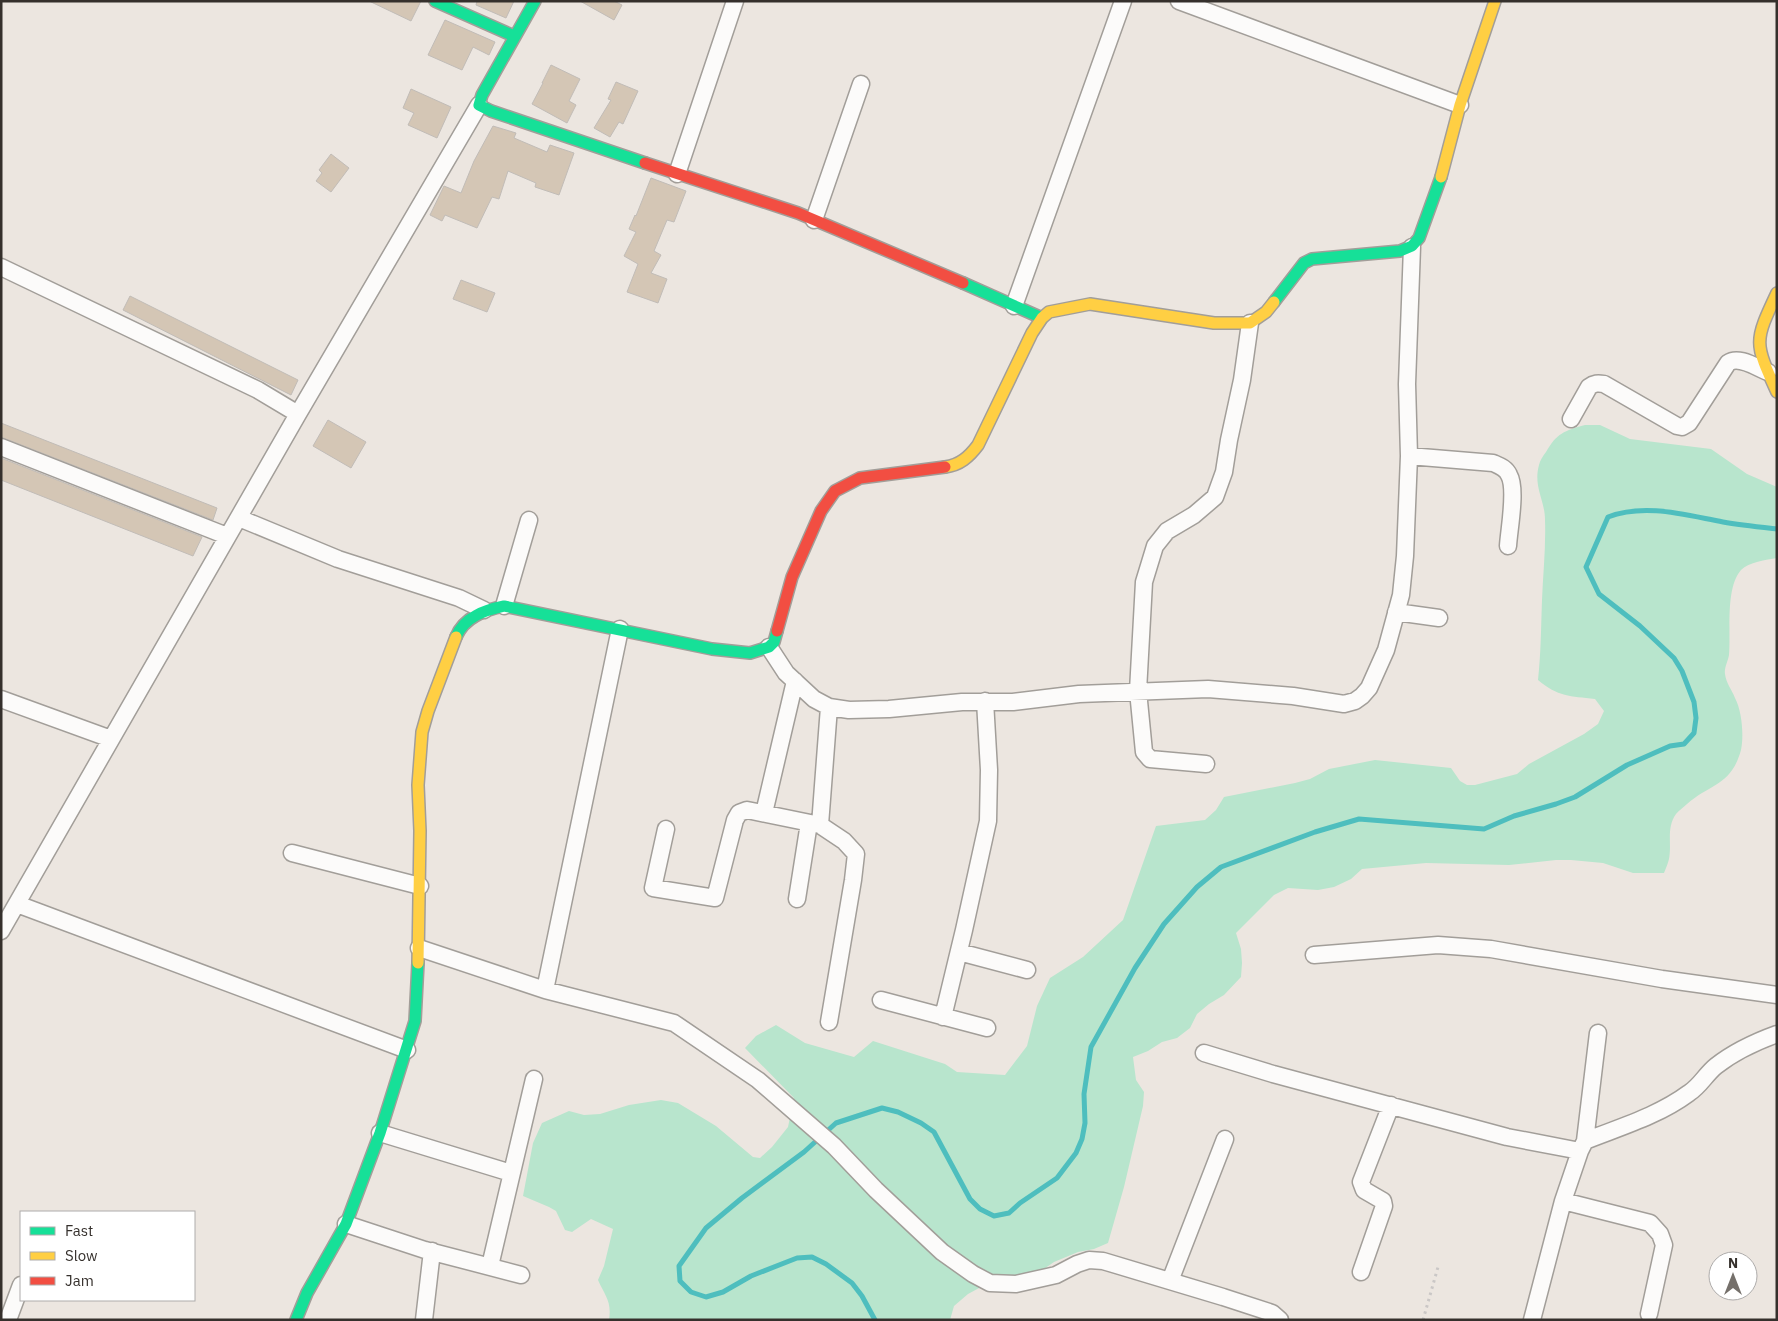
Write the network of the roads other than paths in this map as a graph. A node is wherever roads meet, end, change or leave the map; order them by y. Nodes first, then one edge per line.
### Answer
1 (435, 1) edge
2 (534, 1) edge
3 (735, 1) edge
4 (1123, 1) edge
5 (1179, 1) edge
6 (1496, 1) edge
7 (514, 36) junction
8 (861, 84) dead end
9 (479, 105) junction
10 (1460, 105) junction
11 (678, 174) junction
12 (814, 220) junction
13 (1412, 247) junction
14 (1, 267) edge
15 (1777, 293) edge
16 (1014, 306) junction
17 (1042, 318) junction
18 (1250, 323) junction
19 (1768, 372) junction
20 (1777, 392) edge
21 (298, 414) junction
22 (1571, 419) dead end
23 (1, 447) edge
24 (1409, 456) junction
25 (239, 518) junction
26 (529, 520) dead end
27 (227, 536) junction
28 (1508, 546) dead end
29 (504, 606) junction
30 (484, 610) junction
31 (1396, 612) junction
32 (1439, 618) dead end
33 (620, 629) junction
34 (769, 647) junction
35 (795, 681) junction
36 (1138, 691) junction
37 (1, 699) edge
38 (985, 701) junction
39 (829, 707) junction
40 (111, 739) junction
41 (1206, 764) dead end
42 (764, 813) junction
43 (814, 824) junction
44 (666, 829) dead end
45 (292, 853) dead end
46 (420, 886) junction
47 (797, 899) dead end
48 (17, 904) junction
49 (1, 931) edge
50 (419, 948) junction
51 (959, 952) junction
52 (1314, 955) dead end
53 (1027, 970) dead end
54 (545, 990) junction
55 (1777, 995) edge
56 (881, 1000) dead end
57 (943, 1016) junction
58 (829, 1022) dead end
59 (987, 1028) dead end
60 (1598, 1033) dead end
61 (1777, 1034) edge
62 (407, 1050) junction
63 (1204, 1053) dead end
64 (534, 1079) dead end
65 (1391, 1105) junction
66 (380, 1133) junction
67 (1225, 1139) dead end
68 (1582, 1146) junction
69 (511, 1174) junction
70 (1563, 1200) junction
71 (346, 1224) junction
72 (432, 1251) junction
73 (490, 1266) junction
74 (1361, 1272) dead end
75 (521, 1275) dead end
76 (1170, 1281) junction
77 (20, 1289) edge
78 (1649, 1314) dead end
79 (8, 1320) edge
80 (296, 1320) edge
81 (424, 1320) edge
82 (1280, 1320) edge
83 (1532, 1320) edge

1 - 7 main road
2 - 7 main road
3 - 11 street
4 - 16 street
5 - 10 street
6 - 10 main road
7 - 9 main road
8 - 12 street
9 - 11 main road
9 - 21 street
10 - 13 main road
11 - 12 main road
12 - 16 main road
13 - 18 main road
13 - 24 street
14 - 21 street
15 - 19 main road
16 - 17 main road
17 - 18 main road
17 - 34 main road
18 - 36 street
19 - 20 main road
19 - 22 street
21 - 25 street
23 - 27 street
24 - 28 street
24 - 31 street
25 - 27 street
25 - 30 street
26 - 29 street
27 - 40 street
29 - 30 main road
29 - 33 main road
30 - 46 main road
31 - 32 street
31 - 36 street
33 - 34 main road
33 - 54 street
34 - 35 street
35 - 39 street
35 - 42 street
36 - 38 street
36 - 41 street
37 - 40 street
38 - 39 street
38 - 51 street
39 - 43 street
40 - 48 street
42 - 43 street
42 - 44 street
43 - 47 street
43 - 58 street
45 - 46 street
46 - 50 main road
48 - 49 street
48 - 62 street
50 - 54 street
50 - 62 main road
51 - 53 street
51 - 57 street
52 - 55 street
54 - 76 street
56 - 57 street
57 - 59 street
60 - 68 street
61 - 68 street
62 - 66 main road
63 - 65 street
64 - 69 street
65 - 68 street
65 - 74 street
66 - 69 street
66 - 71 main road
67 - 76 street
68 - 70 street
69 - 73 street
70 - 78 street
70 - 83 street
71 - 72 street
71 - 80 main road
72 - 73 street
72 - 81 street
73 - 75 street
76 - 82 street
77 - 79 street

